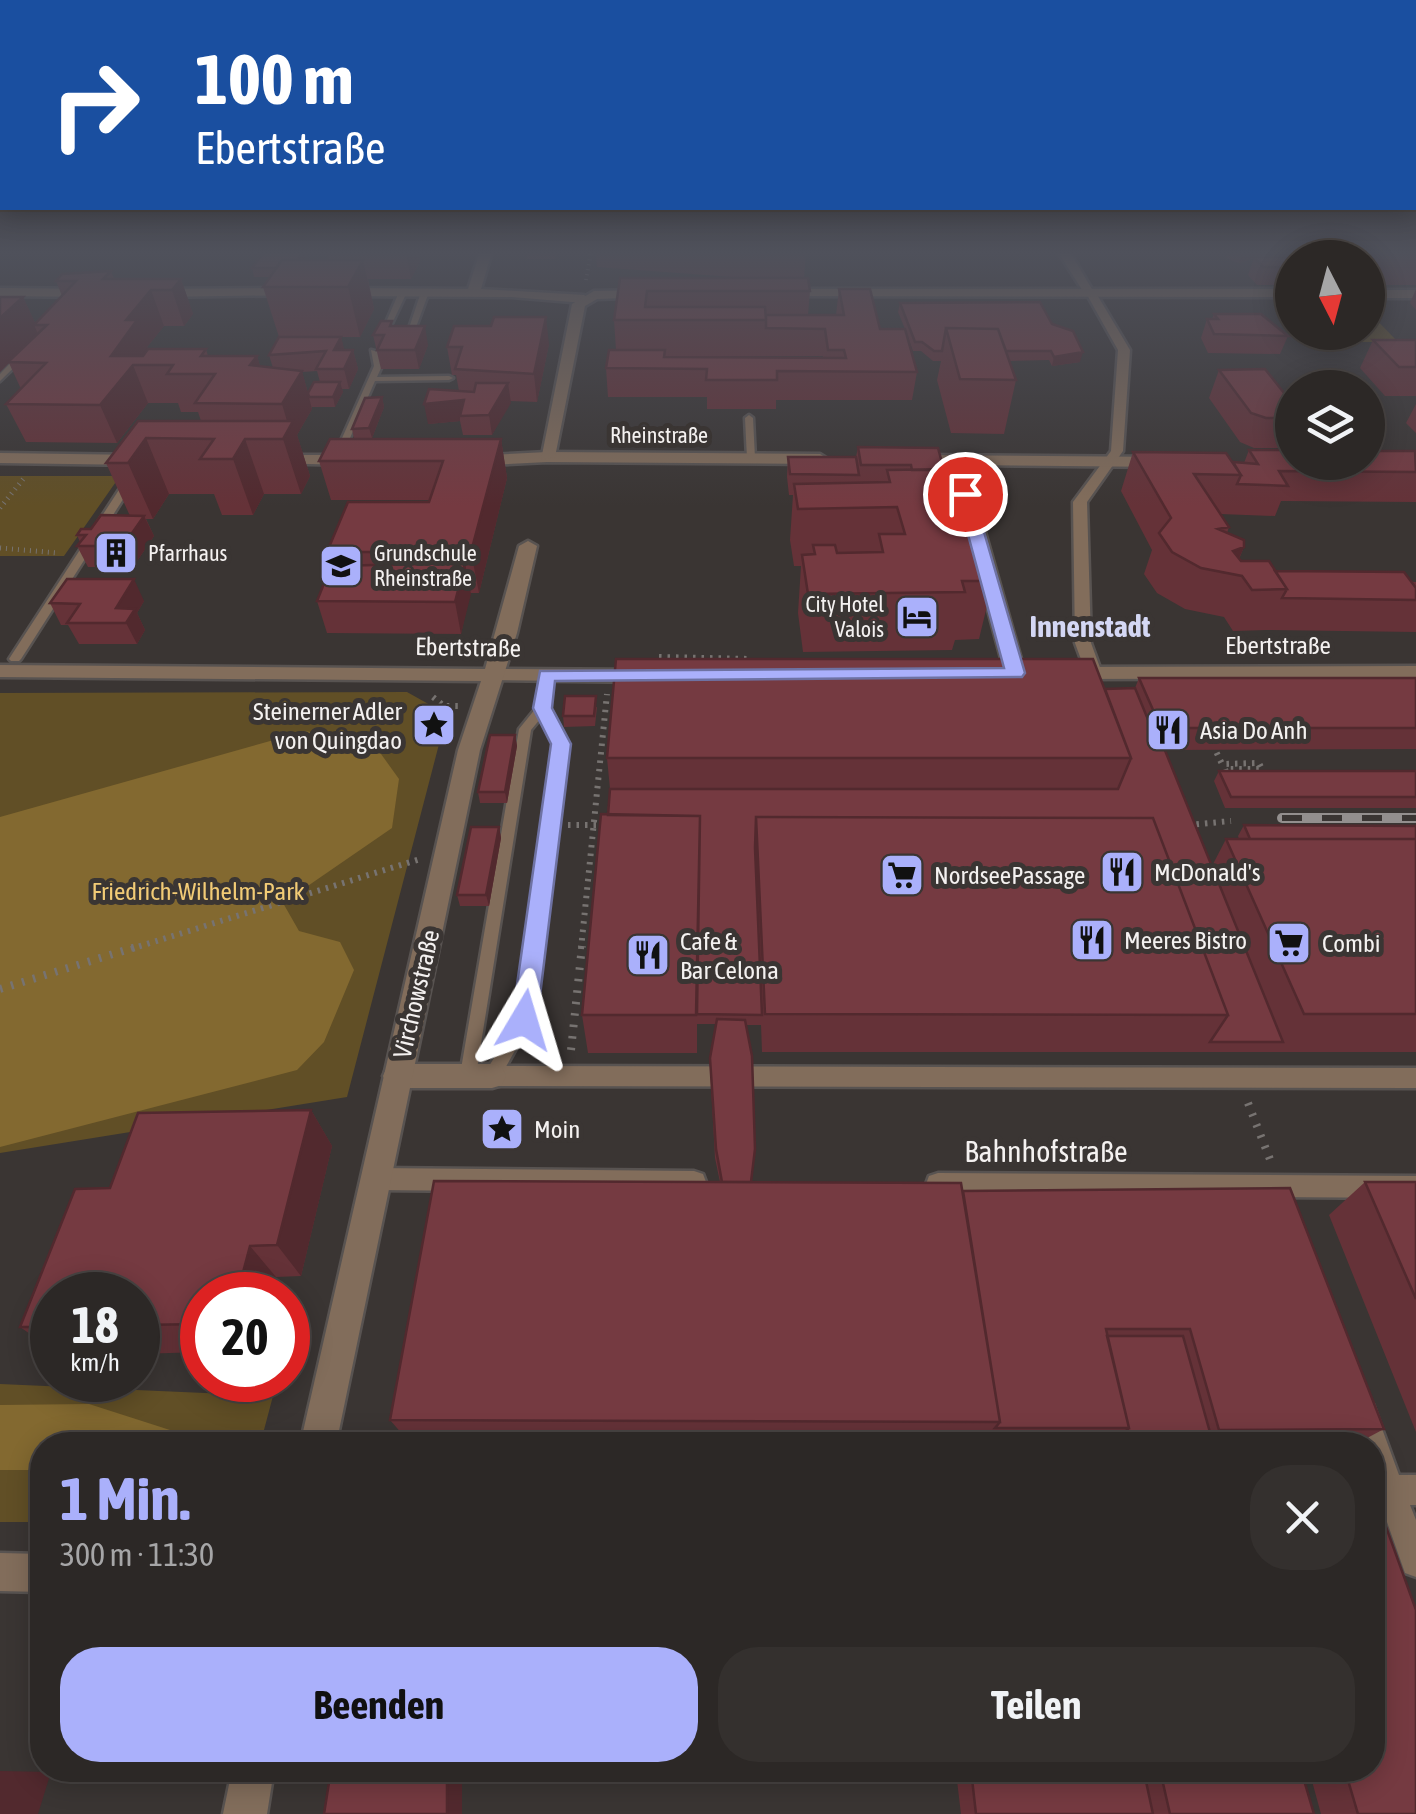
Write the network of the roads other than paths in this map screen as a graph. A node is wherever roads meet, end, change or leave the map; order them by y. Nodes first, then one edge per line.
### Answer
1 (572, 337) edge
2 (1116, 337) edge
3 (39, 340) edge
4 (374, 352) edge
5 (449, 378) dead end
6 (0, 379) edge
7 (374, 379) junction
8 (749, 418) dead end
9 (547, 457) junction
10 (0, 458) edge
11 (751, 458) junction
12 (162, 459) edge
13 (336, 459) junction
14 (846, 459) edge
15 (144, 460) junction
16 (252, 460) edge
17 (374, 460) edge
18 (882, 460) edge
19 (956, 460) junction
20 (448, 461) edge
21 (1112, 462) junction
22 (1190, 462) edge
23 (528, 546) dead end
24 (7, 667) edge
25 (1416, 672) edge
26 (1094, 673) junction
27 (492, 675) junction
28 (546, 676) junction
29 (668, 676) edge
30 (542, 708) junction
31 (397, 1076) junction
32 (480, 1076) junction
33 (1416, 1078) edge
34 (376, 1179) junction
35 (728, 1182) edge
36 (904, 1184) edge
37 (1280, 1186) junction
38 (1416, 1187) edge
39 (1294, 1222) edge
40 (1352, 1382) edge
41 (321, 1432) edge
42 (1371, 1432) edge
43 (1393, 1490) edge
44 (1416, 1562) edge
45 (0, 1572) edge
46 (30, 1573) edge
47 (251, 1782) edge
48 (244, 1814) edge

1 - 9 street
2 - 21 street
3 - 6 lane
4 - 7 lane
5 - 7 lane
7 - 13 lane
8 - 11 lane
9 - 11 street, Rheinstraße
9 - 20 street, Rheinstraße
10 - 15 street
11 - 14 street, Rheinstraße
12 - 15 street
13 - 16 street
13 - 17 street
15 - 24 lane
18 - 19 street
19 - 21 street
19 - 26 street, Ebertstraße
21 - 22 street
21 - 26 street
23 - 27 street, Virchowstraße
24 - 27 street, Ebertstraße
25 - 26 street, Ebertstraße
27 - 28 street, Ebertstraße
27 - 31 street, Virchowstraße
28 - 29 street, Ebertstraße
28 - 30 lane
30 - 32 lane
30 - 32 lane
31 - 32 street
31 - 34 street, Virchowstraße
32 - 33 street
34 - 35 street
34 - 41 street, Virchowstraße
36 - 37 street, Bahnhofstraße
37 - 38 street, Bahnhofstraße
37 - 39 street
40 - 42 street
43 - 44 street
45 - 46 street
47 - 48 street

